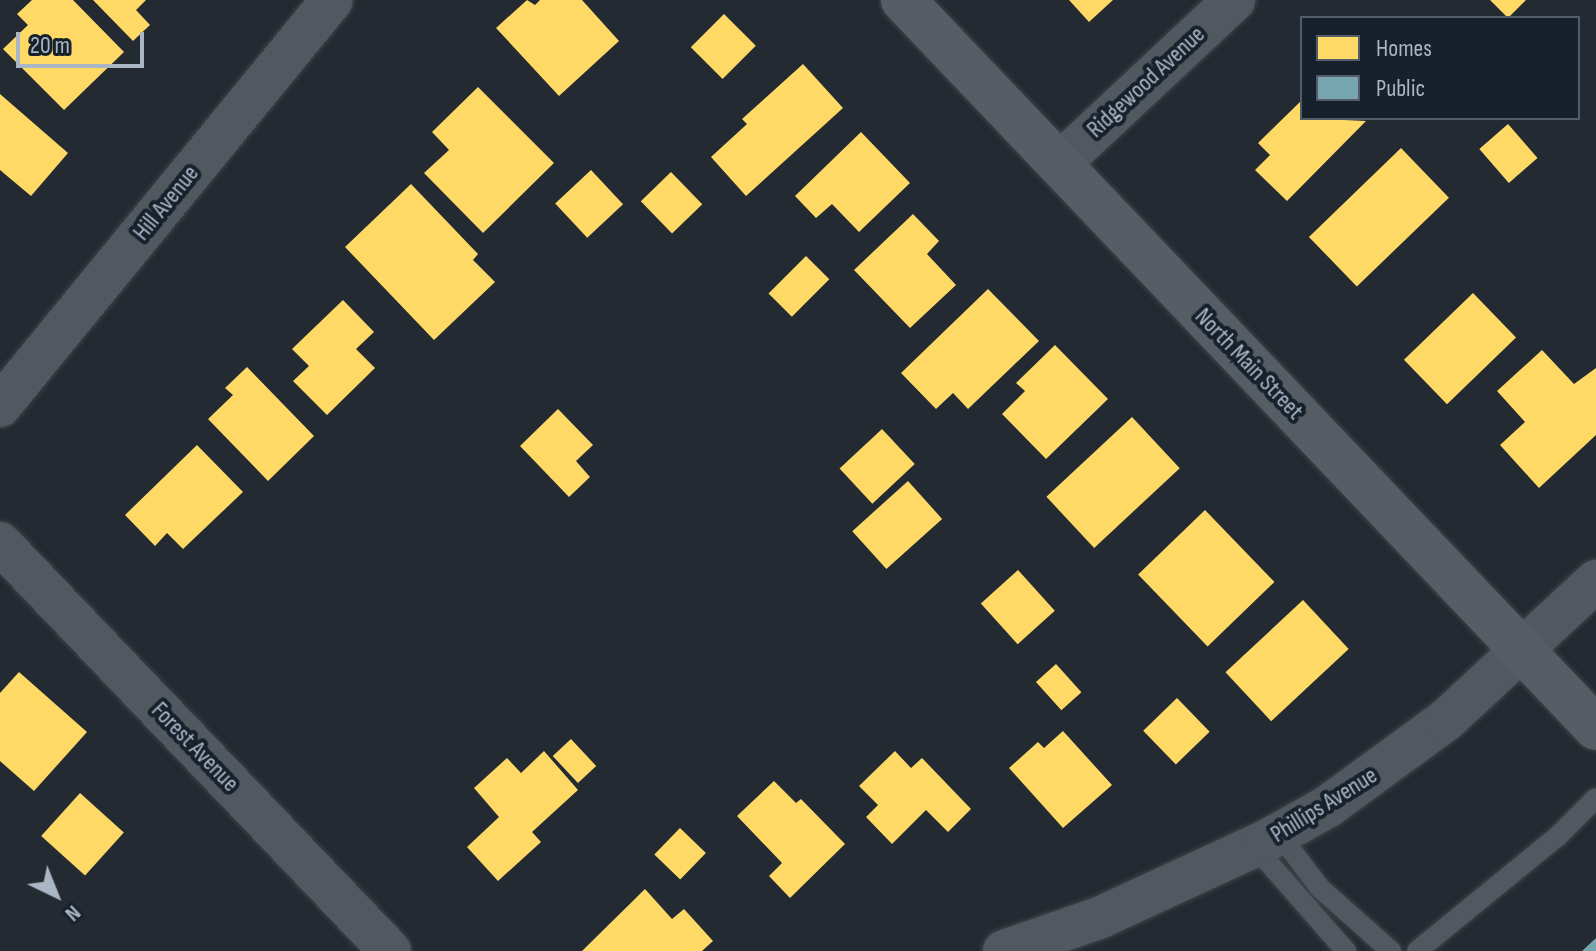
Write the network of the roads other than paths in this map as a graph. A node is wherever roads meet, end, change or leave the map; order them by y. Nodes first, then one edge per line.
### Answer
1 (332, 0) edge
2 (903, 0) edge
3 (1234, 0) edge
4 (1059, 164) junction
5 (0, 406) edge
6 (0, 543) edge
7 (1596, 581) edge
8 (1522, 650) junction
9 (1596, 728) edge
10 (1596, 798) edge
11 (1267, 840) junction
12 (390, 951) edge
13 (1004, 951) edge
14 (1346, 951) edge
15 (1391, 951) edge
16 (1417, 951) edge

1 - 5 street, Hill Avenue
2 - 4 street, North Main Street
3 - 4 street, Ridgewood Avenue
4 - 8 street, North Main Street
6 - 12 street, Forest Avenue
7 - 8 street, Phillips Avenue
8 - 9 street, North Main Street
8 - 11 street, Phillips Avenue
10 - 16 lane
11 - 13 street, Phillips Avenue
11 - 14 lane
11 - 15 lane

